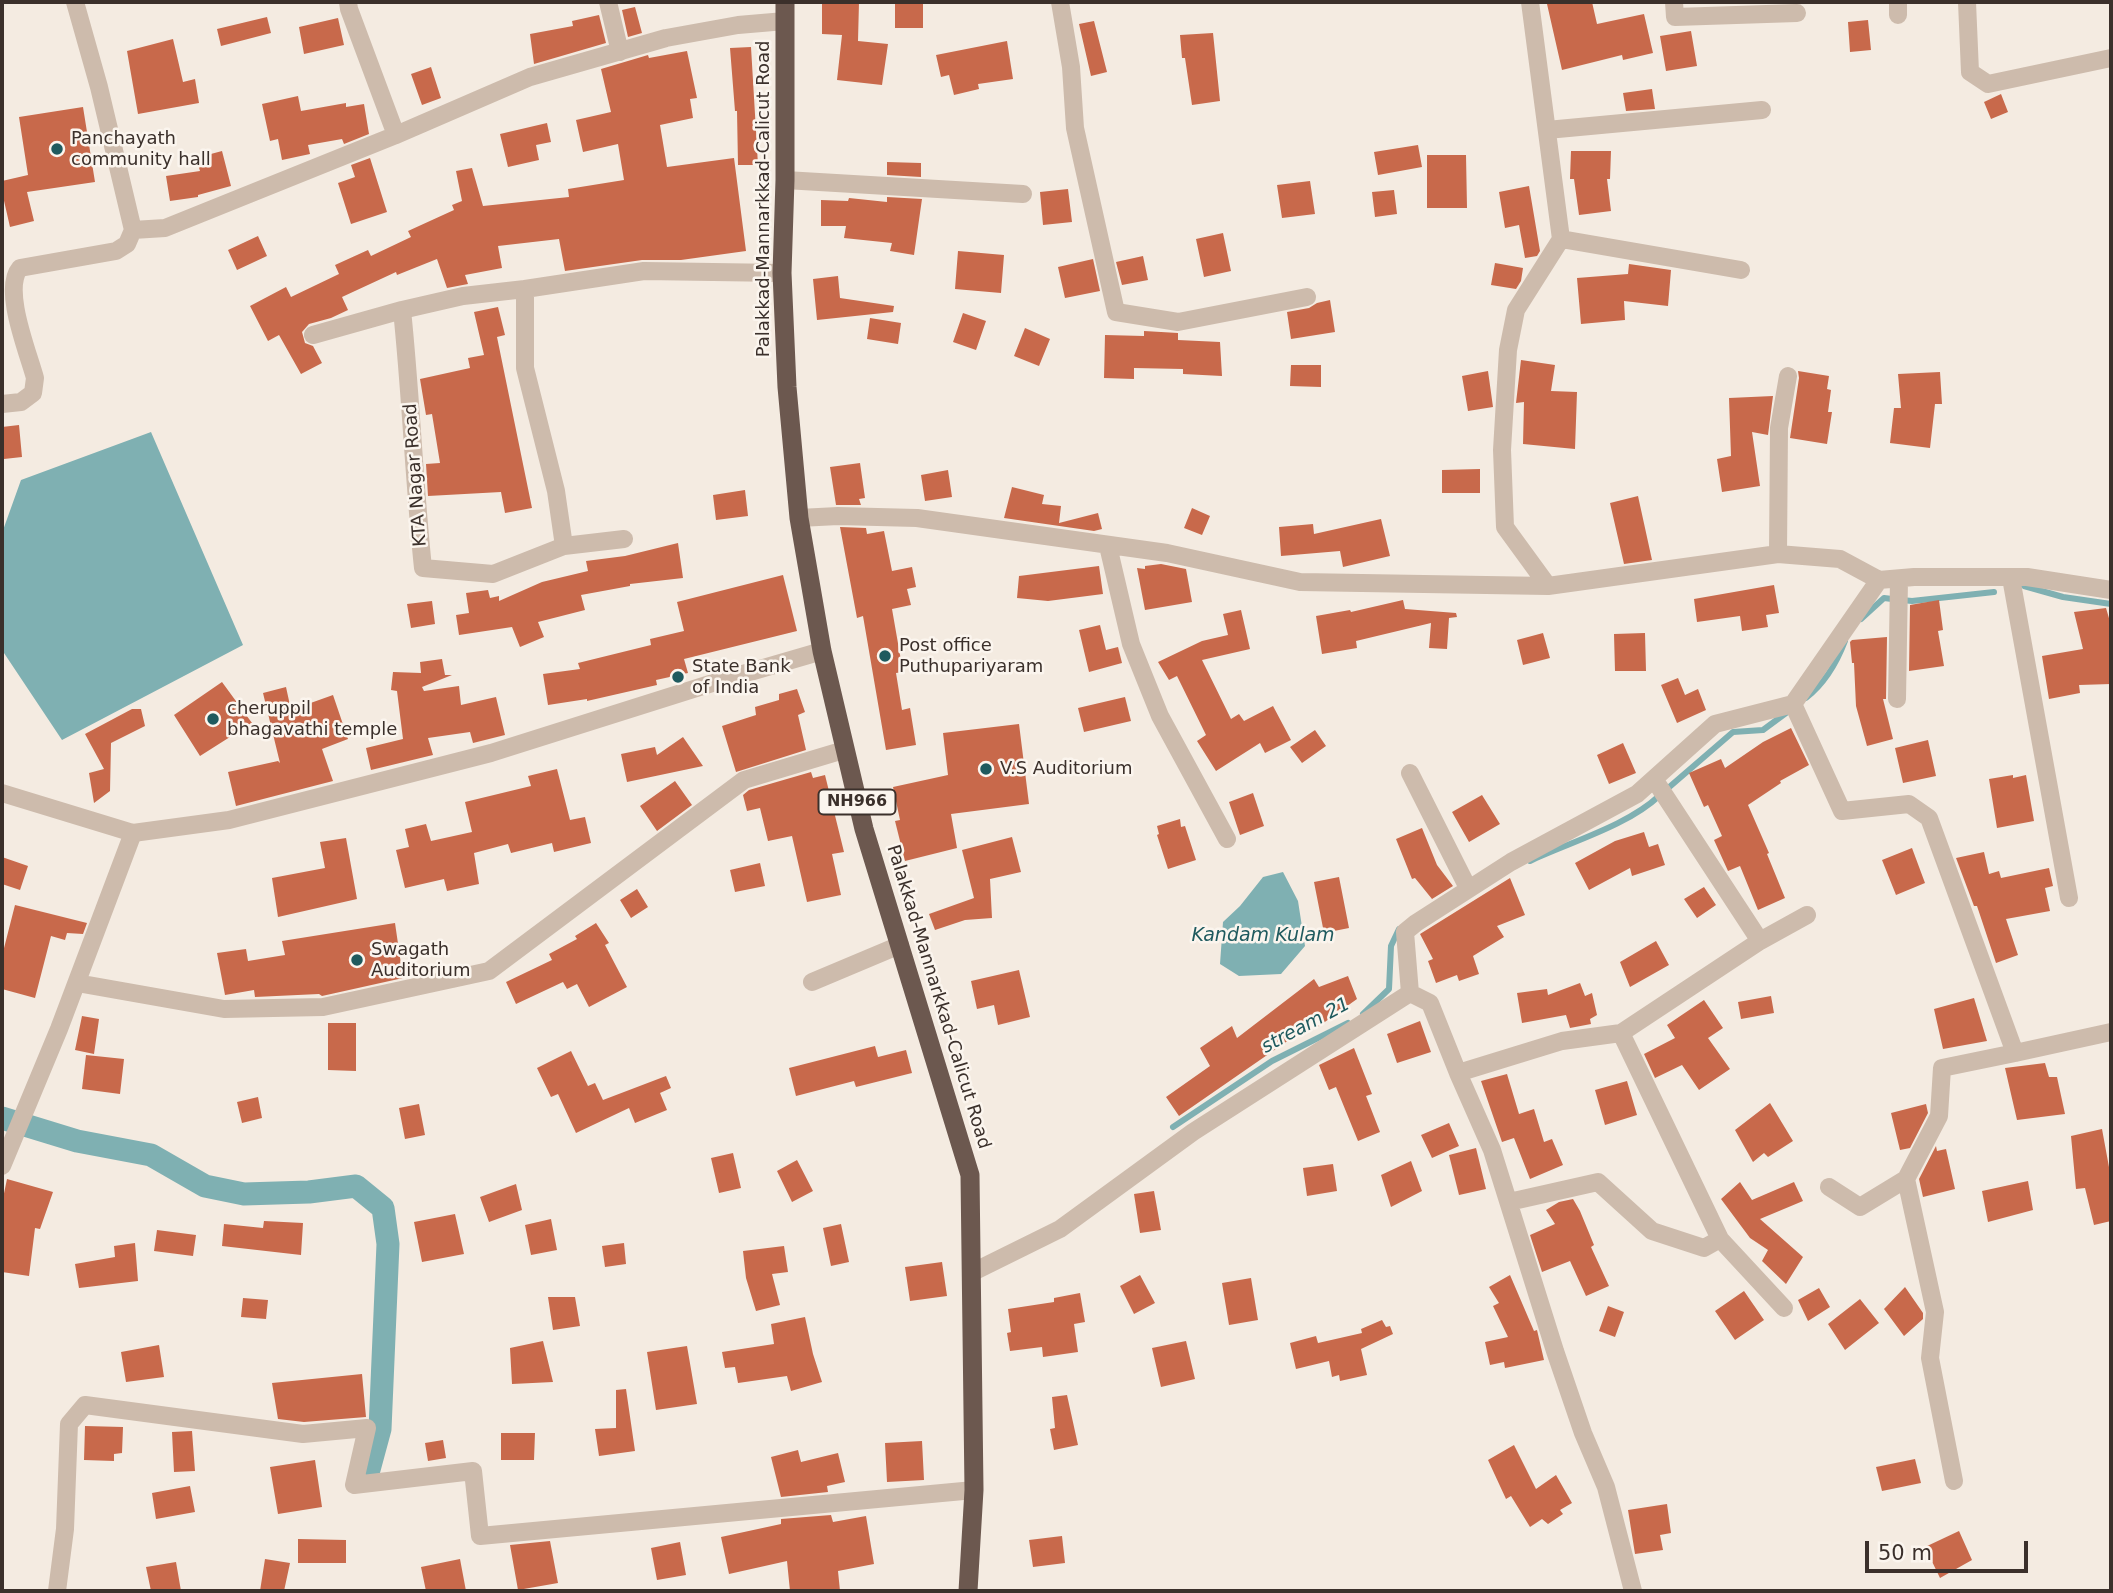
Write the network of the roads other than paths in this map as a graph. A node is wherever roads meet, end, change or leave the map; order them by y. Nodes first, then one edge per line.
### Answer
1 (75, 2) edge
2 (348, 2) edge
3 (608, 2) edge
4 (1060, 2) edge
5 (1530, 2) edge
6 (1674, 2) edge
7 (1966, 2) edge
8 (785, 12) edge
9 (1797, 13) dead end
10 (620, 52) junction
11 (2111, 58) edge
12 (1762, 110) dead end
13 (1547, 130) junction
14 (396, 135) junction
15 (785, 180) junction
16 (1023, 194) dead end
17 (133, 230) junction
18 (1561, 239) junction
19 (1741, 270) dead end
20 (782, 273) junction
21 (525, 289) junction
22 (1307, 297) dead end
23 (402, 310) junction
24 (313, 335) dead end
25 (1788, 376) dead end
26 (2, 404) edge
27 (799, 518) junction
28 (624, 540) dead end
29 (564, 546) junction
30 (1108, 546) junction
31 (1778, 554) junction
32 (2011, 578) junction
33 (1879, 580) junction
34 (1899, 580) junction
35 (1548, 586) junction
36 (2111, 590) edge
37 (822, 651) junction
38 (1897, 699) dead end
39 (1793, 704) junction
40 (844, 750) junction
41 (1410, 774) dead end
42 (1654, 779) junction
43 (2, 793) edge
44 (133, 833) junction
45 (1227, 839) dead end
46 (1468, 888) junction
47 (2069, 898) dead end
48 (1807, 915) dead end
49 (1760, 941) junction
50 (900, 945) junction
51 (813, 982) dead end
52 (77, 983) junction
53 (1410, 993) junction
54 (1621, 1032) junction
55 (2111, 1032) edge
56 (2015, 1054) junction
57 (1458, 1073) junction
58 (5, 1159) edge
59 (1906, 1179) junction
60 (1829, 1187) dead end
61 (1509, 1202) junction
62 (1720, 1239) junction
63 (971, 1273) junction
64 (1784, 1308) dead end
65 (1954, 1481) dead end
66 (974, 1490) junction
67 (57, 1591) edge
68 (968, 1591) edge
69 (1633, 1591) edge

1 - 17 street
2 - 14 street
3 - 10 street
4 - 22 street
5 - 13 street
6 - 9 street
7 - 11 street
8 - 10 street
8 - 15 highway, Palakkad-Mannarkkad-Calicut Road / NH966
10 - 14 street
12 - 13 street
13 - 18 street
14 - 17 street
15 - 16 street
15 - 20 highway, Palakkad-Mannarkkad-Calicut Road / NH966
17 - 26 street
18 - 19 street
18 - 35 street
20 - 21 street
20 - 27 highway, Palakkad-Mannarkkad-Calicut Road / NH966
21 - 23 street
21 - 29 street
23 - 24 street
23 - 29 street, KTA Nagar Road
25 - 31 street
27 - 30 street
27 - 37 highway, Palakkad-Mannarkkad-Calicut Road / NH966
28 - 29 street
30 - 35 street
30 - 45 street
31 - 33 street
31 - 35 street
32 - 34 street
32 - 36 street
32 - 47 street
33 - 34 street
33 - 39 street
34 - 38 street
37 - 40 highway, Palakkad-Mannarkkad-Calicut Road / NH966
37 - 44 street
39 - 42 street
39 - 56 street
40 - 50 highway, Palakkad-Mannarkkad-Calicut Road / NH966
40 - 52 street
41 - 46 street
42 - 46 street
42 - 49 street
43 - 44 street
44 - 52 street
46 - 53 street
48 - 49 street
49 - 54 street
50 - 51 street
50 - 63 highway, Palakkad-Mannarkkad-Calicut Road / NH966
52 - 58 street
53 - 57 street
53 - 63 street
54 - 57 street
54 - 62 street
55 - 56 street
56 - 59 street
57 - 61 street
59 - 60 street
59 - 65 street
61 - 62 street
61 - 69 street
62 - 64 street
63 - 66 highway, Palakkad-Mannarkkad-Calicut Road / NH966
66 - 67 street
66 - 68 highway, Palakkad-Mannarkkad-Calicut Road / NH966

